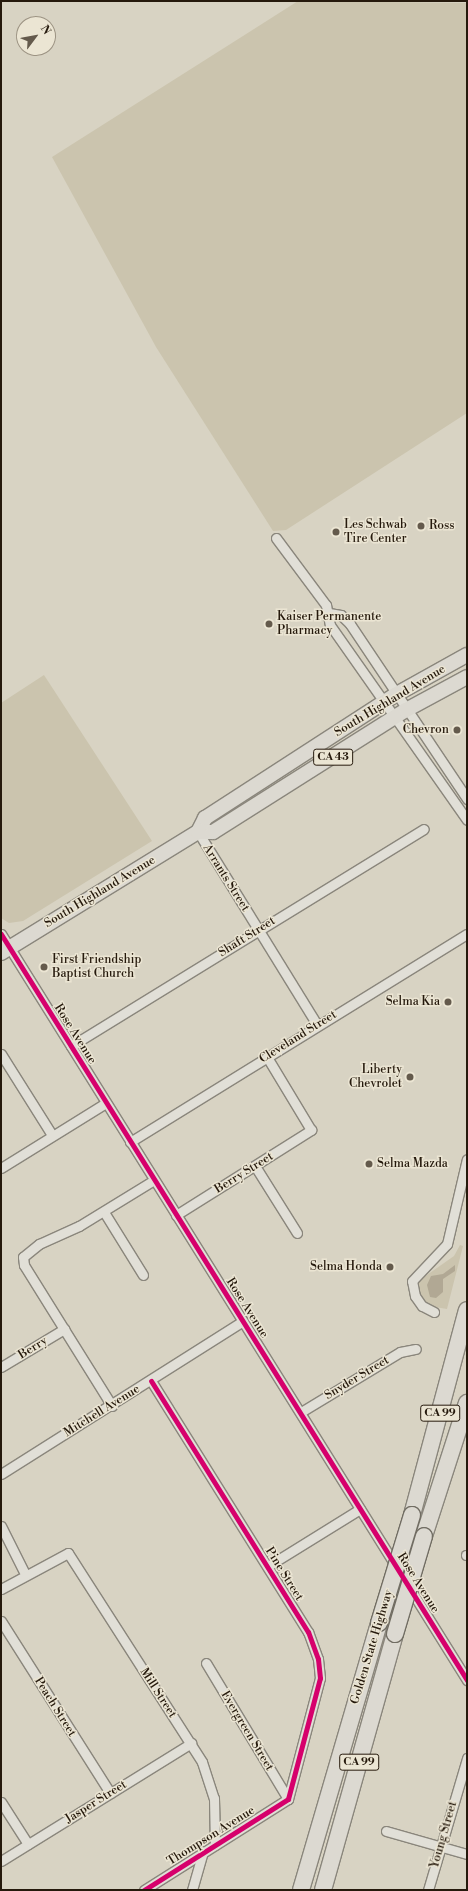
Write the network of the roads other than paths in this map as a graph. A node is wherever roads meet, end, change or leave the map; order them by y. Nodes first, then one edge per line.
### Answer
1 (276, 538) dead end
2 (329, 613) junction
3 (467, 655) edge
4 (467, 677) edge
5 (395, 695) junction
6 (383, 703) junction
7 (406, 710) junction
8 (394, 718) junction
9 (467, 799) edge
10 (467, 820) edge
11 (424, 828) dead end
12 (198, 832) junction
13 (259, 930) junction
14 (1, 934) edge
15 (467, 934) edge
16 (5, 950) edge
17 (317, 1025) junction
18 (70, 1046) junction
19 (1, 1054) edge
20 (267, 1057) junction
21 (106, 1103) junction
22 (52, 1136) junction
23 (130, 1142) junction
24 (467, 1159) edge
25 (255, 1166) junction
26 (1, 1168) edge
27 (154, 1180) junction
28 (104, 1212) junction
29 (176, 1215) junction
30 (297, 1233) dead end
31 (143, 1275) dead end
32 (467, 1310) edge
33 (434, 1312) dead end
34 (243, 1321) junction
35 (64, 1329) junction
36 (416, 1349) dead end
37 (1, 1367) edge
38 (151, 1381) junction
39 (467, 1404) edge
40 (112, 1406) junction
41 (300, 1412) junction
42 (1, 1474) edge
43 (360, 1509) junction
44 (1, 1526) edge
45 (268, 1566) junction
46 (25, 1574) junction
47 (1, 1589) edge
48 (1, 1621) edge
49 (206, 1663) dead end
50 (458, 1666) junction
51 (467, 1674) edge
52 (467, 1680) edge
53 (191, 1744) junction
54 (467, 1758) edge
55 (110, 1793) junction
56 (288, 1799) junction
57 (1, 1802) edge
58 (386, 1831) dead end
59 (28, 1844) junction
60 (215, 1845) junction
61 (441, 1847) junction
62 (203, 1852) junction
63 (467, 1854) edge
64 (1, 1861) edge
65 (305, 1870) junction
66 (144, 1890) edge
67 (192, 1890) edge
68 (293, 1890) edge
69 (300, 1890) edge
70 (323, 1890) edge
71 (428, 1890) edge

1 - 2 street
2 - 5 street
2 - 6 street
3 - 5 main road, South Highland Avenue / CA 43
4 - 7 main road, South Highland Avenue / CA 43
5 - 6 main road, South Highland Avenue / CA 43
5 - 7 street
6 - 8 street
6 - 12 main road, South Highland Avenue / CA 43
7 - 8 main road, South Highland Avenue / CA 43
7 - 9 street
8 - 10 street
8 - 12 main road, South Highland Avenue / CA 43
11 - 13 street, Shaft Street
12 - 13 street, Arrants Street
12 - 16 main road, South Highland Avenue / CA 43
13 - 17 street, Arrants Street
13 - 18 street, Shaft Street
14 - 16 street, Rose Avenue
15 - 17 street, Cleveland Street
16 - 18 street, Rose Avenue
17 - 20 street, Cleveland Street
18 - 21 street, Rose Avenue
19 - 22 street
20 - 23 street, Cleveland Street
20 - 25 street, Berry Street
21 - 22 street
21 - 23 street, Rose Avenue
22 - 26 street
23 - 27 street, Rose Avenue
24 - 33 street
25 - 29 street, Berry Street
25 - 30 street
27 - 28 street
27 - 29 street, Rose Avenue
28 - 31 street
28 - 35 street
29 - 34 street, Rose Avenue
32 - 65 highway, Golden State Highway / CA 99, bridge
34 - 38 street, Mitchell Avenue
34 - 41 street, Rose Avenue
35 - 37 street, Berry
35 - 40 street
36 - 41 street, Snyder Street
38 - 40 street, Mitchell Avenue
38 - 45 street, Pine Street
39 - 70 highway, Golden State Highway / CA 99, bridge
40 - 42 street, Mitchell Avenue
41 - 43 street, Rose Avenue
43 - 45 street
43 - 50 street, Rose Avenue
44 - 46 street
45 - 56 street, Pine Street
46 - 47 street
46 - 53 street, Mill Street
48 - 55 street, Peach Street
49 - 56 street, Evergreen Street
50 - 51 street
50 - 52 street, Rose Avenue
53 - 55 street, Jasper Street
53 - 60 street, Mill Street
54 - 61 street, Young Street
55 - 59 street, Jasper Street
56 - 60 street, Thompson Avenue
57 - 59 street
58 - 61 street
59 - 64 street, Jasper Street
60 - 62 street, Thompson Avenue
61 - 63 street
61 - 71 street, Young Street
62 - 66 street, Thompson Avenue
62 - 67 street
65 - 68 highway
65 - 69 highway, Golden State Highway / CA 99

